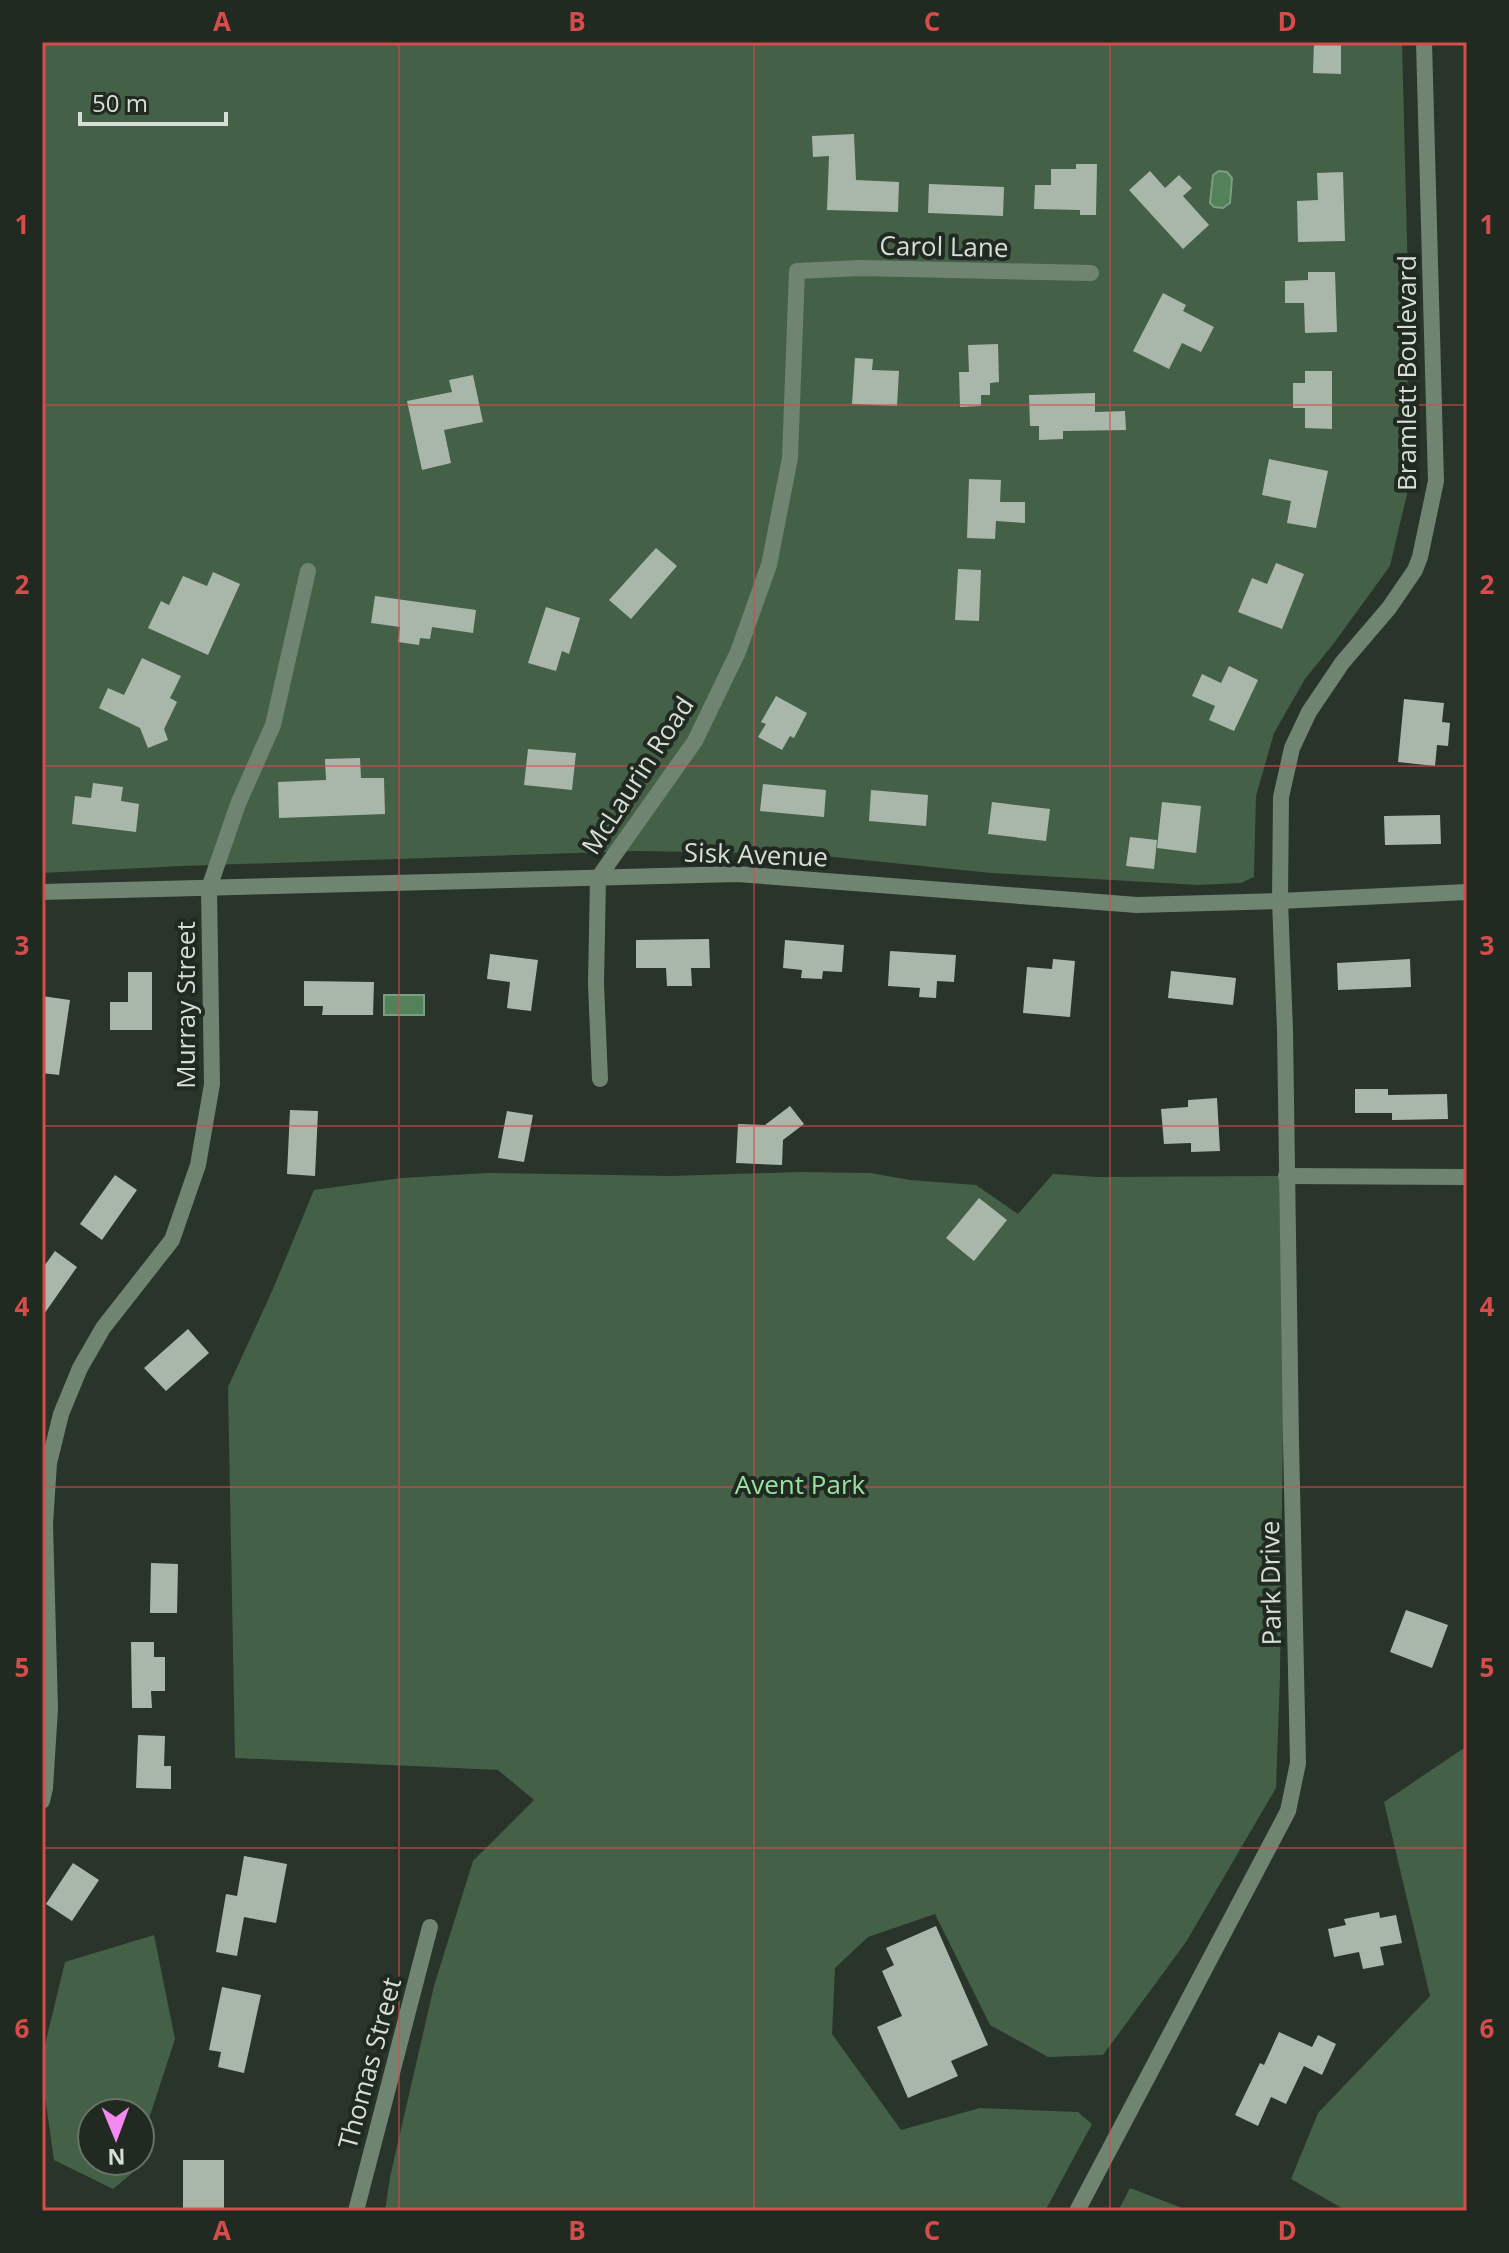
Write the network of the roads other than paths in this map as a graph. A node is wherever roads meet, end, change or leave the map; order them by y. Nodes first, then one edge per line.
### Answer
1 (1424, 42) edge
2 (797, 271) joint
3 (1091, 273) dead end
4 (308, 571) dead end
5 (598, 878) junction
6 (209, 888) junction
7 (42, 892) edge
8 (1467, 892) edge
9 (1280, 901) junction
10 (600, 1079) dead end
11 (1286, 1176) junction
12 (1467, 1177) edge
13 (42, 1801) edge
14 (430, 1927) dead end
15 (356, 2211) edge
16 (1077, 2211) edge

1 - 9 street, Bramlett Boulevard
2 - 3 street, Carol Lane
2 - 5 street, McLaurin Road
4 - 6 street, Murray Street
5 - 6 street, Sisk Avenue
5 - 9 street, Sisk Avenue
5 - 10 street, McLaurin Road
6 - 7 street, Sisk Avenue
6 - 13 street, Murray Street
8 - 9 street, Sisk Avenue
9 - 11 street, Park Drive
11 - 12 street
11 - 16 street, Park Drive
14 - 15 street, Thomas Street

